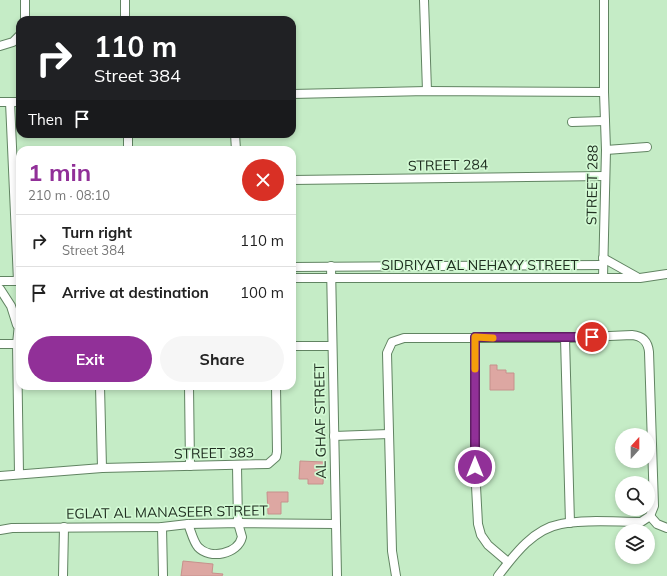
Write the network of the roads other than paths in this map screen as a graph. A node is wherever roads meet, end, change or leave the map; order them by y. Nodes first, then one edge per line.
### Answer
1 (25, 0) edge
2 (125, 0) edge
3 (424, 0) edge
4 (604, 0) edge
5 (25, 16) edge
6 (126, 16) edge
7 (16, 39) edge
8 (0, 46) edge
9 (427, 91) junction
10 (604, 92) junction
11 (296, 94) edge
12 (0, 102) edge
13 (10, 102) junction
14 (16, 102) edge
15 (605, 121) junction
16 (572, 122) dead end
17 (647, 147) dead end
18 (606, 150) junction
19 (605, 176) junction
20 (296, 180) edge
21 (16, 221) edge
22 (603, 262) junction
23 (331, 266) junction
24 (296, 267) edge
25 (667, 274) edge
26 (296, 278) edge
27 (331, 278) junction
28 (603, 278) junction
29 (640, 278) junction
30 (0, 281) edge
31 (16, 281) edge
32 (0, 289) edge
33 (16, 324) edge
34 (475, 337) junction
35 (565, 338) junction
36 (0, 344) edge
37 (16, 344) edge
38 (296, 346) edge
39 (332, 346) junction
40 (18, 390) edge
41 (100, 390) edge
42 (189, 390) edge
43 (276, 390) edge
44 (389, 434) junction
45 (334, 436) junction
46 (190, 466) junction
47 (237, 466) junction
48 (102, 468) junction
49 (19, 474) junction
50 (0, 476) edge
51 (653, 476) edge
52 (650, 516) joint
53 (238, 523) junction
54 (570, 523) junction
55 (188, 524) junction
56 (335, 524) junction
57 (64, 527) junction
58 (162, 527) junction
59 (667, 528) edge
60 (0, 530) edge
61 (508, 562) junction
62 (64, 576) edge
63 (163, 576) edge
64 (337, 576) edge
65 (396, 576) edge
66 (498, 576) edge

1 - 5 street
2 - 6 street
3 - 9 street
4 - 10 street, STREET 288
7 - 8 street
9 - 10 street
9 - 11 street
10 - 15 street, STREET 288
12 - 13 street
13 - 14 street
13 - 21 street
15 - 16 street
15 - 18 street, STREET 288
17 - 18 street
18 - 19 street, STREET 288
19 - 20 street, STREET 284
19 - 22 street, STREET 288
22 - 23 street
22 - 28 street, STREET 288
22 - 29 street
23 - 24 street
23 - 27 street, AL GHAF STREET
25 - 29 street, SIDRIYAT AL NEHAYY STREET
26 - 27 street, SIDRIYAT AL NEHAYY STREET
27 - 28 street, SIDRIYAT AL NEHAYY STREET
27 - 39 street, AL GHAF STREET
28 - 29 street, SIDRIYAT AL NEHAYY STREET
30 - 31 street
32 - 33 street
34 - 35 street
34 - 44 street
34 - 61 street
35 - 51 street
35 - 54 street
36 - 37 street
38 - 39 street
39 - 45 street, AL GHAF STREET
40 - 49 street
41 - 48 street
42 - 46 street
43 - 47 street, STREET 383
44 - 45 street
44 - 65 street
45 - 56 street, AL GHAF STREET
46 - 47 street, STREET 383
46 - 48 street, STREET 383
47 - 53 street
48 - 49 street, STREET 383
49 - 50 street, STREET 383
52 - 54 street
52 - 59 street
53 - 55 street, EGLAT AL MANASEER STREET
53 - 55 street
53 - 56 street, EGLAT AL MANASEER STREET
54 - 61 street
55 - 58 street, EGLAT AL MANASEER STREET
56 - 64 street, AL GHAF STREET
57 - 58 street, EGLAT AL MANASEER STREET
57 - 60 street, EGLAT AL MANASEER STREET
57 - 62 street
58 - 63 street
61 - 66 street

